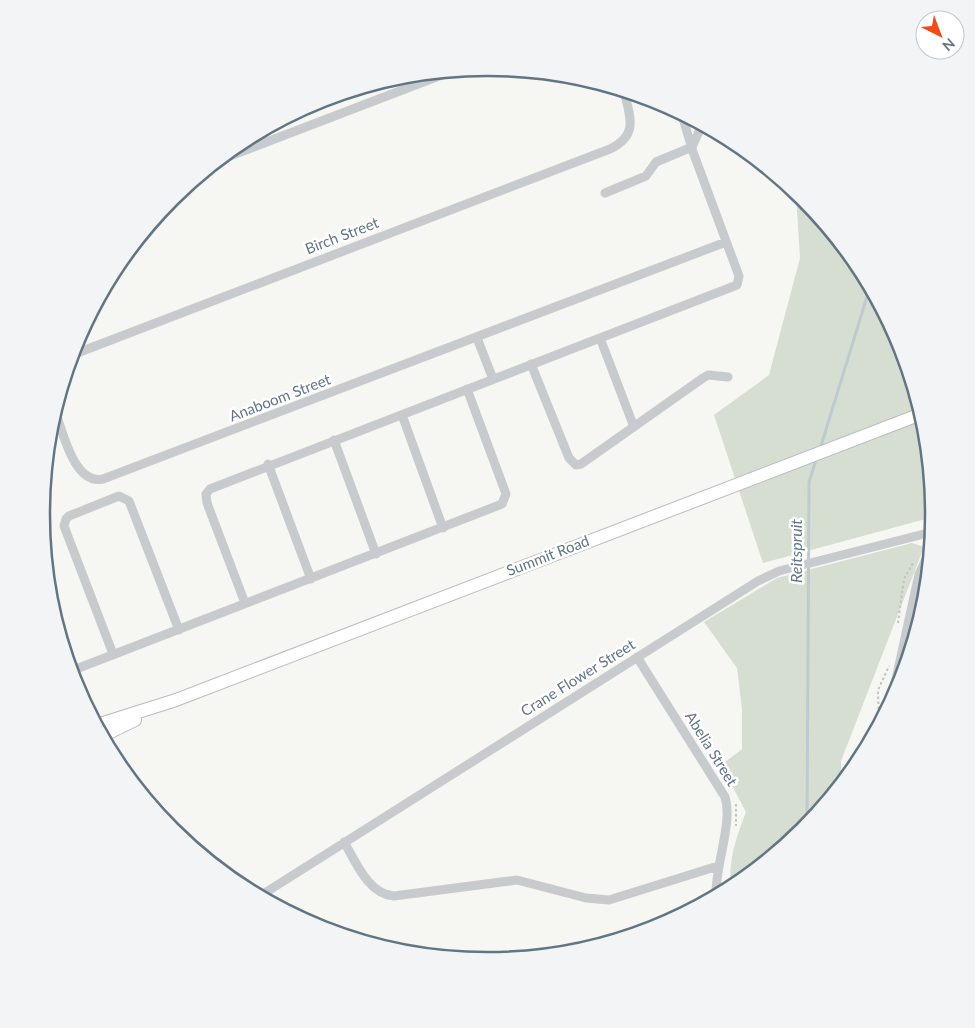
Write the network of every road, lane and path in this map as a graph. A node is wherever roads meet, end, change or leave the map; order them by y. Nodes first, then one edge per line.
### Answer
1 (425, 81) edge
2 (626, 99) edge
3 (685, 124) edge
4 (699, 131) edge
5 (255, 143) edge
6 (692, 147) junction
7 (606, 193) dead end
8 (726, 242) junction
9 (477, 338) junction
10 (600, 338) junction
11 (81, 353) edge
12 (531, 364) junction
13 (728, 377) dead end
14 (493, 379) junction
15 (467, 389) junction
16 (402, 415) junction
17 (914, 417) edge
18 (60, 422) edge
19 (634, 427) junction
20 (334, 440) junction
21 (268, 464) junction
22 (443, 528) junction
23 (924, 534) edge
24 (376, 554) junction
25 (915, 561) dead end
26 (921, 569) edge
27 (311, 578) junction
28 (245, 603) junction
29 (910, 625) edge
30 (897, 627) dead end
31 (179, 630) junction
32 (113, 654) junction
33 (637, 657) junction
34 (891, 662) dead end
35 (78, 668) edge
36 (176, 700) junction
37 (879, 710) edge
38 (103, 723) edge
39 (109, 733) edge
40 (344, 842) junction
41 (718, 866) junction
42 (717, 887) edge
43 (267, 892) edge

1 - 5 street
2 - 11 street, Birch Street
3 - 6 street
4 - 6 street
6 - 7 street
6 - 8 street
8 - 9 street, Anaboom Street
8 - 10 street
9 - 14 street
9 - 18 street, Anaboom Street
10 - 12 street
10 - 19 street
12 - 14 street
12 - 19 street
13 - 19 street
14 - 15 street
15 - 16 street
15 - 22 street
16 - 20 street
16 - 22 street
17 - 36 main road, Summit Road
20 - 21 street
20 - 24 street
21 - 27 street
21 - 28 street
22 - 24 street
23 - 33 street, Crane Flower Street
24 - 27 street
25 - 30 path
26 - 29 street
27 - 28 street
28 - 31 street
31 - 32 street
31 - 32 street
32 - 35 street
33 - 40 street, Crane Flower Street
33 - 41 street, Abelia Street
34 - 37 path
36 - 38 main road, Summit Road
36 - 39 main road, Summit Road
40 - 41 street
40 - 43 street, Crane Flower Street
41 - 42 street, Abelia Street

